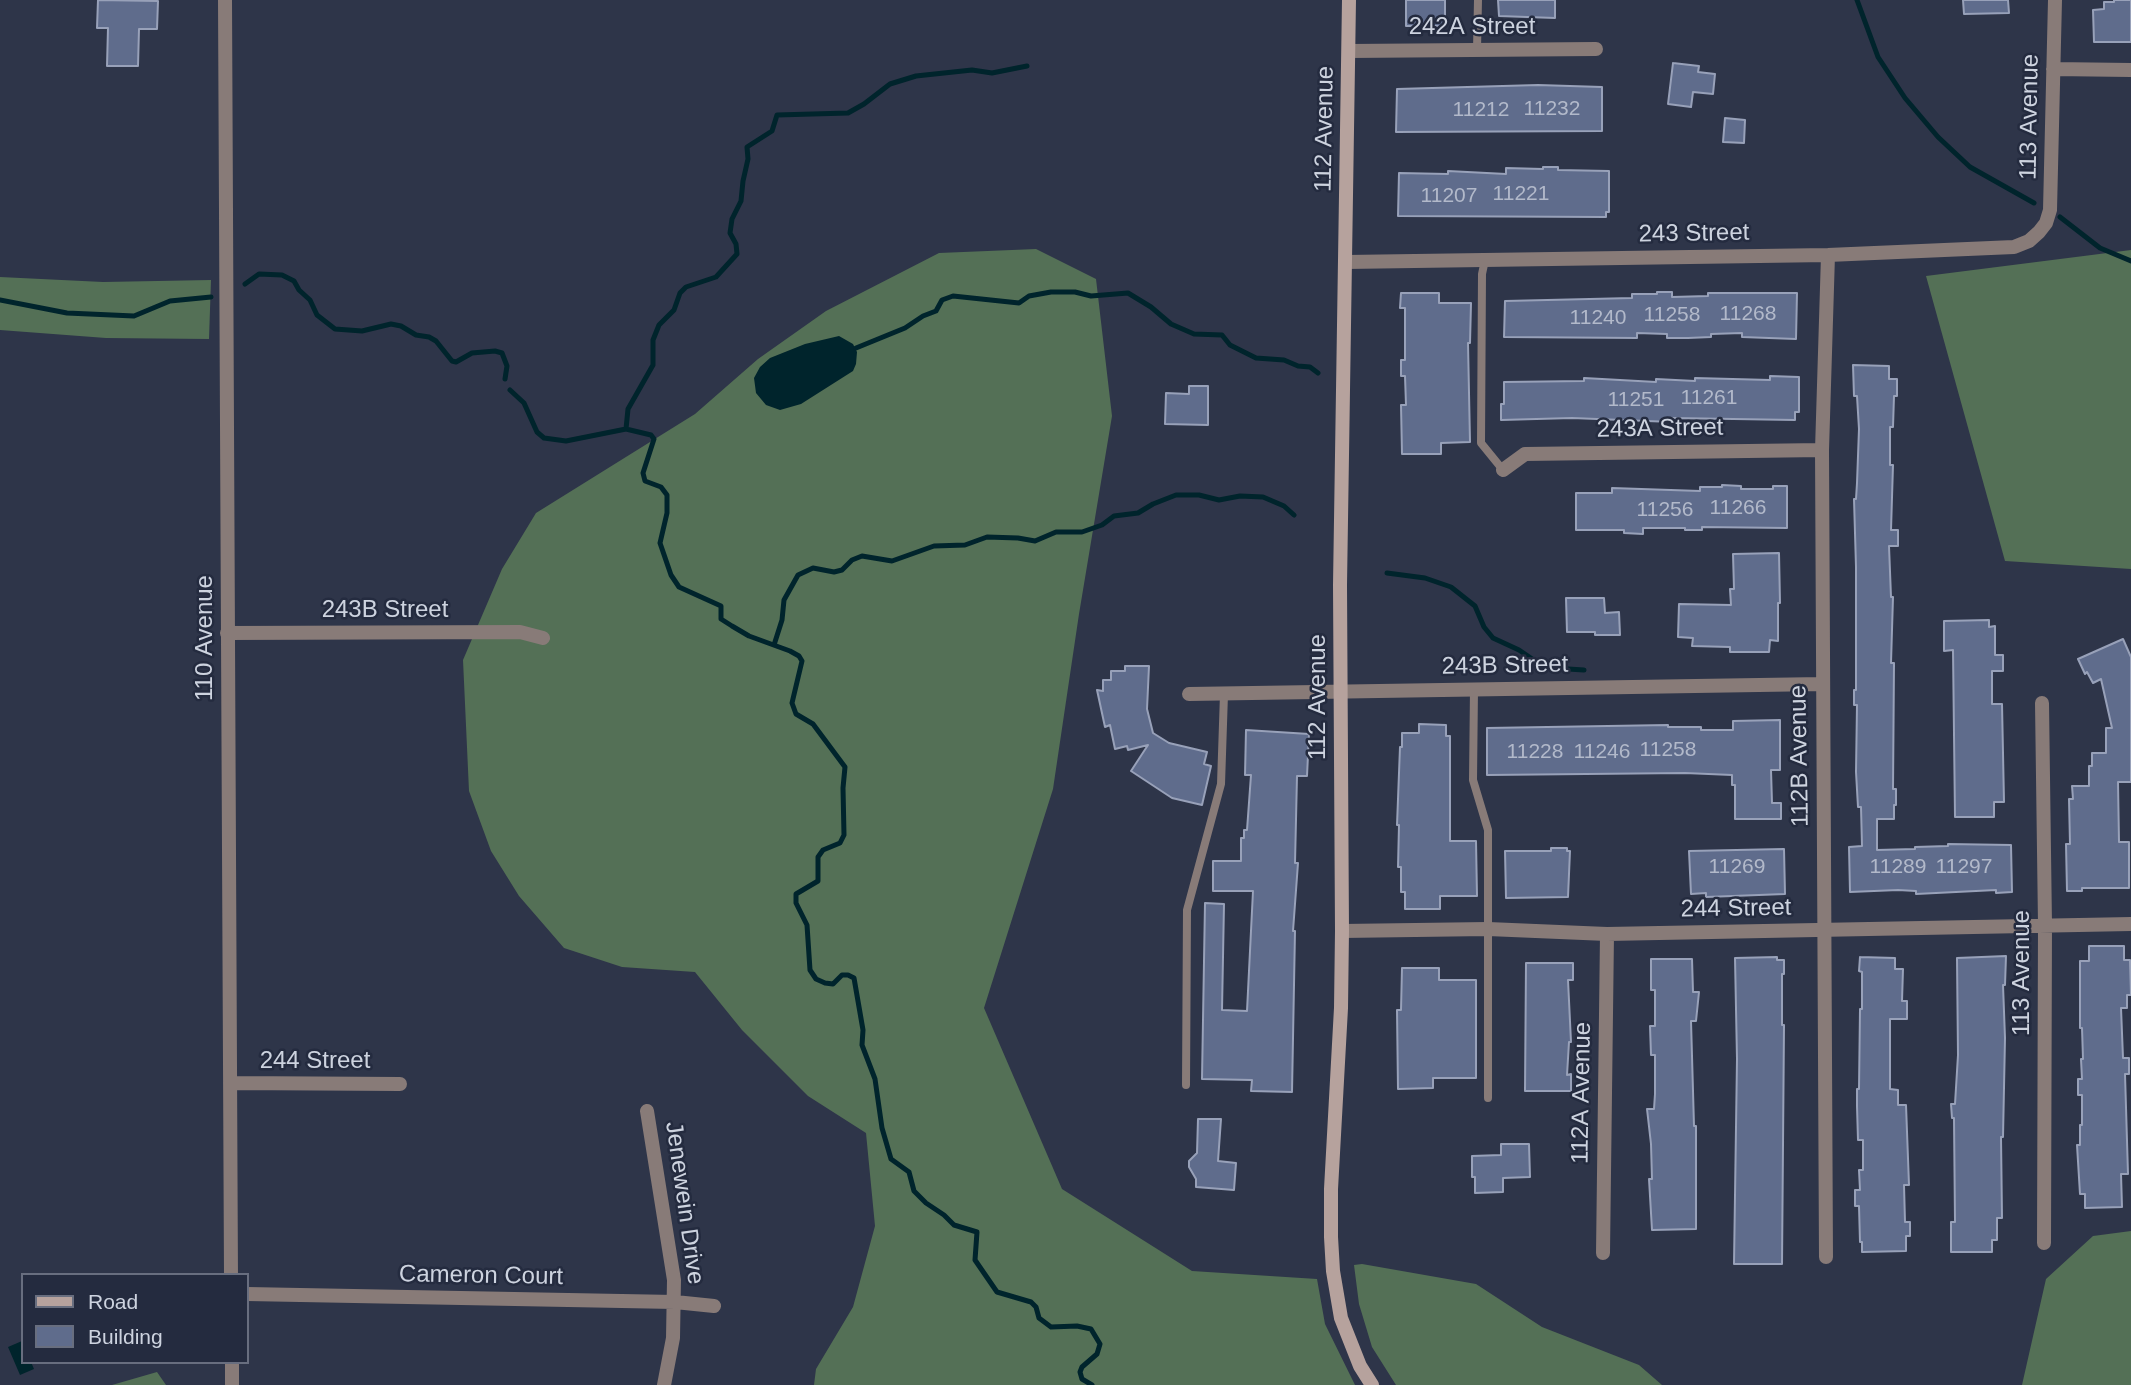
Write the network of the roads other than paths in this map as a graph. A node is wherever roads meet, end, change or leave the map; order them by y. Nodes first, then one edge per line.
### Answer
1 (225, 0) edge
2 (1349, 0) edge
3 (1478, 0) edge
4 (2055, 0) edge
5 (1596, 49) dead end
6 (1477, 50) junction
7 (1349, 51) junction
8 (2053, 69) junction
9 (2131, 70) edge
10 (2039, 232) joint
11 (1828, 255) junction
12 (1485, 260) junction
13 (1346, 262) junction
14 (1822, 450) junction
15 (1503, 470) joint
16 (227, 633) junction
17 (543, 638) dead end
18 (1822, 684) junction
19 (1474, 689) junction
20 (1340, 691) junction
21 (1189, 694) dead end
22 (1224, 694) junction
23 (2042, 703) dead end
24 (2131, 924) edge
25 (2045, 925) junction
26 (1488, 929) junction
27 (1826, 930) junction
28 (1342, 931) junction
29 (1606, 934) junction
30 (230, 1083) junction
31 (400, 1084) dead end
32 (1186, 1084) dead end
33 (1488, 1098) dead end
34 (648, 1111) dead end
35 (2044, 1243) dead end
36 (1602, 1252) dead end
37 (1826, 1257) dead end
38 (231, 1273) edge
39 (248, 1294) edge
40 (675, 1302) junction
41 (714, 1306) dead end
42 (232, 1364) edge
43 (232, 1385) edge
44 (664, 1385) edge
45 (1372, 1385) edge

1 - 16 street, 110 Avenue
2 - 7 main road, 112 Avenue
3 - 6 lane
4 - 8 street, 113 Avenue
5 - 6 street, 242A Street
6 - 7 street, 242A Street
7 - 13 main road, 112 Avenue
8 - 9 street
8 - 10 street, 113 Avenue
10 - 11 street, 243 Street
11 - 12 street, 243 Street
11 - 14 street, 112B Avenue
12 - 13 street, 243 Street
12 - 15 lane
13 - 20 main road, 112 Avenue
14 - 15 street, 243A Street
14 - 18 street, 112B Avenue
16 - 17 street, 243B Street
16 - 30 street, 110 Avenue
18 - 19 street, 243B Street
18 - 27 street, 112B Avenue
19 - 20 street, 243B Street
19 - 26 lane
20 - 22 street, 243B Street
20 - 28 main road, 112 Avenue
21 - 22 street, 243B Street
22 - 32 lane
23 - 25 street, 113 Avenue
24 - 25 street, 244 Street
25 - 27 street, 244 Street
25 - 35 street, 113 Avenue
26 - 28 street, 244 Street
26 - 29 street, 244 Street
26 - 33 lane
27 - 29 street, 244 Street
27 - 37 street, 112B Avenue
28 - 45 main road, 112 Avenue
29 - 36 street, 112A Avenue
30 - 31 street, 244 Street
30 - 38 street, 110 Avenue
34 - 40 street, Jenewein Drive
39 - 40 street, Cameron Court
40 - 41 street, Cameron Court
40 - 44 street, Jenewein Drive
42 - 43 street

